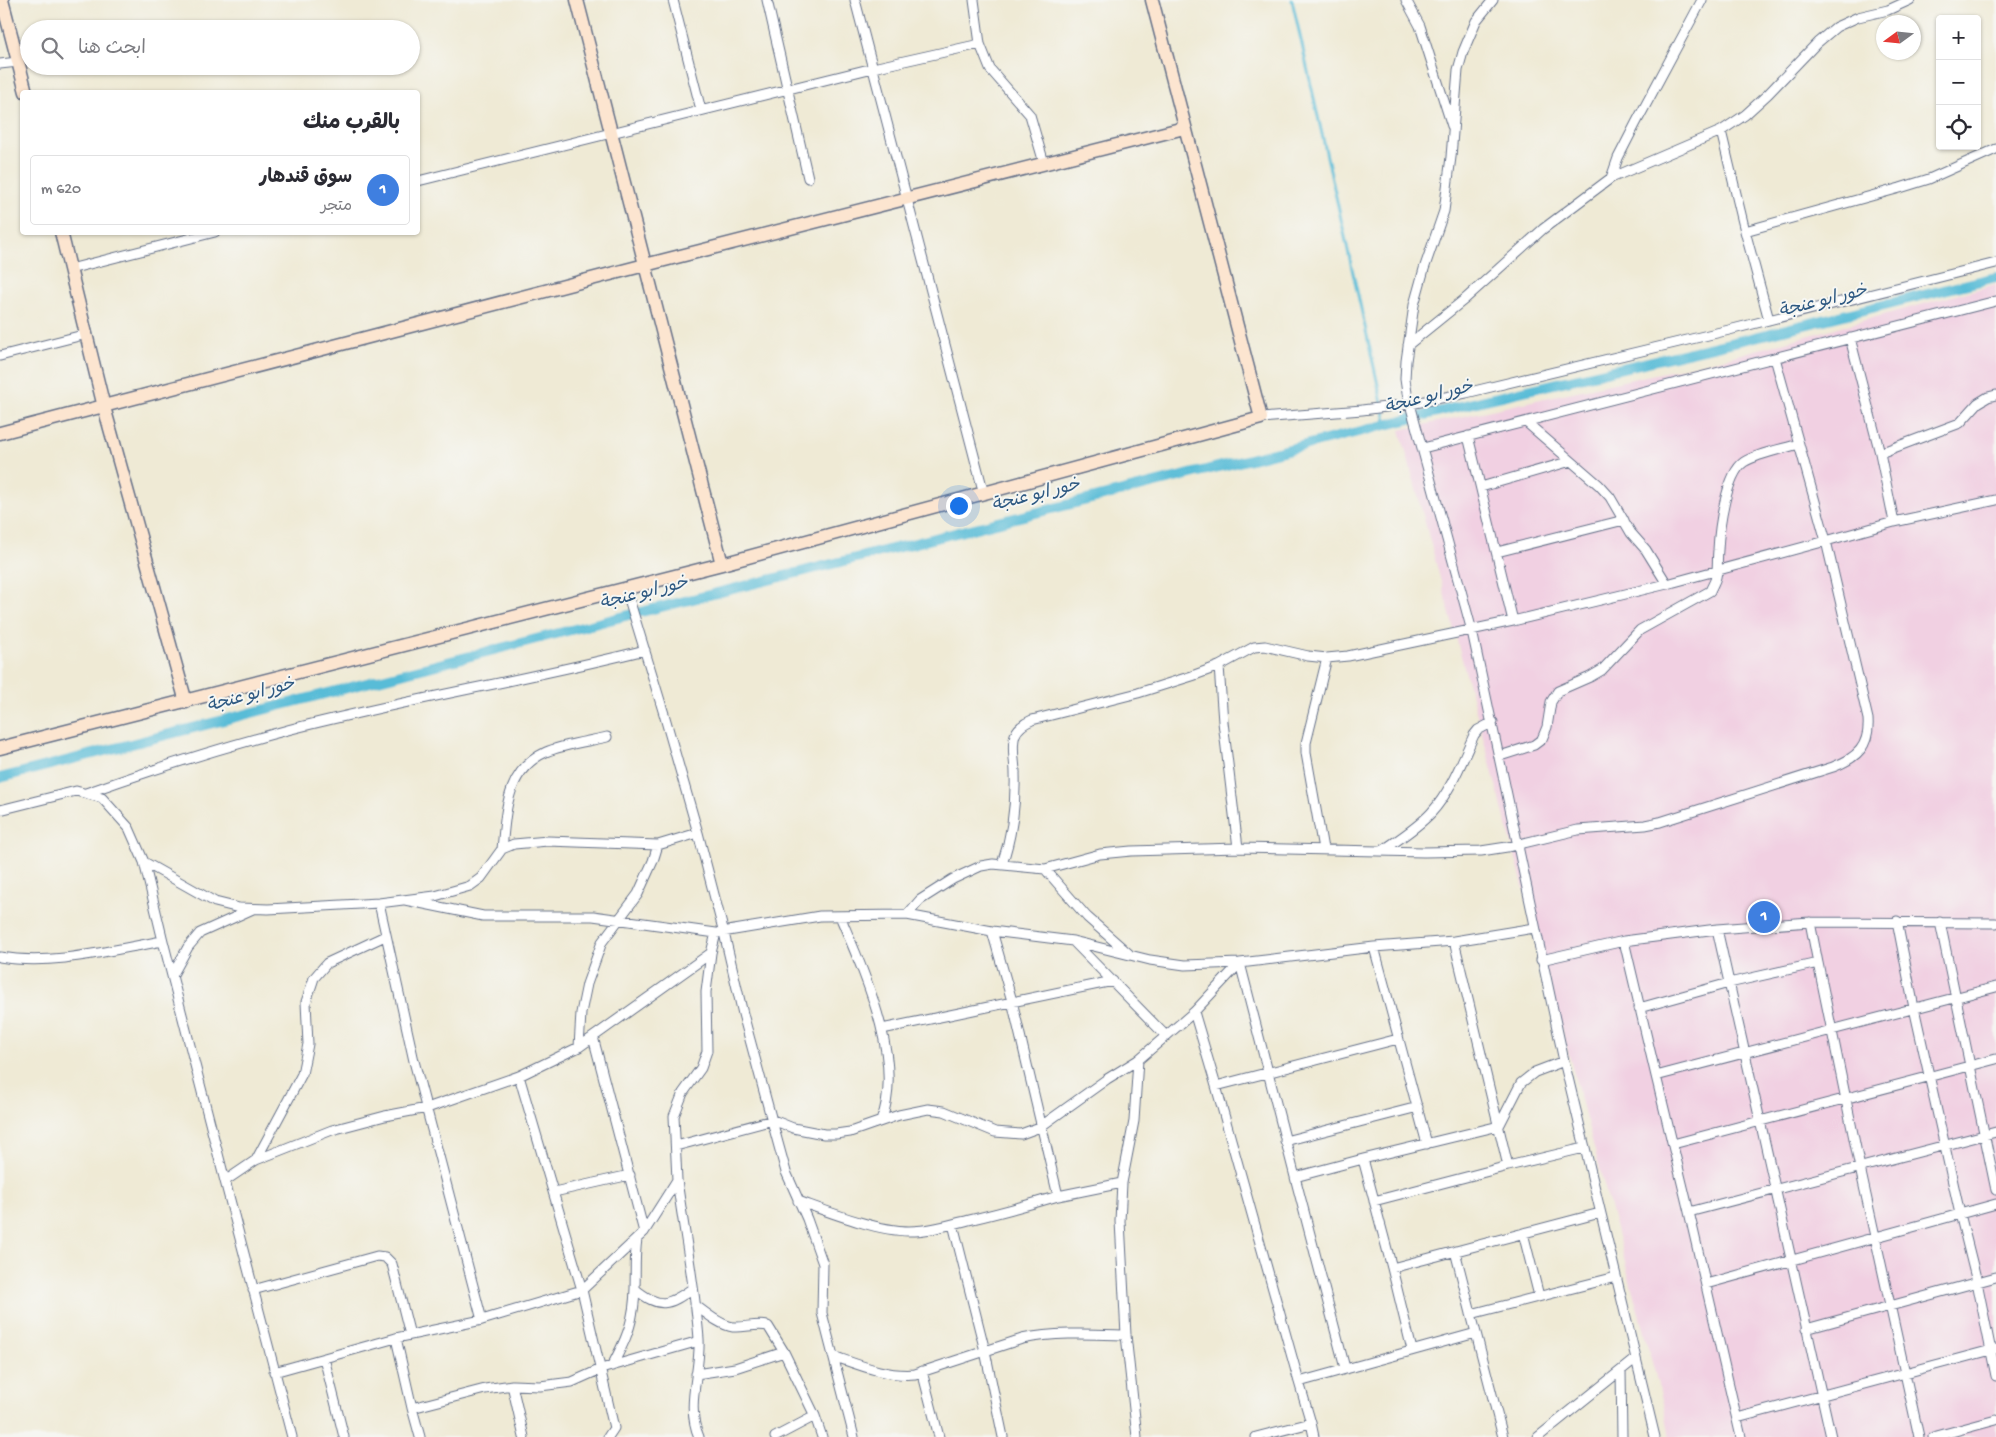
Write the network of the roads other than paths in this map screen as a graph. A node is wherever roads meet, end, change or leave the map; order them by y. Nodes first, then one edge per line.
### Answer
1 (2, 0) edge
2 (577, 0) edge
3 (674, 0) edge
4 (767, 0) edge
5 (855, 0) edge
6 (974, 0) edge
7 (1152, 0) edge
8 (1406, 0) edge
9 (1493, 0) edge
10 (1702, 0) edge
11 (1910, 0) edge
12 (980, 44) junction
13 (18, 62) junction
14 (0, 64) edge
15 (873, 68) junction
16 (20, 70) edge
17 (21, 75) edge
18 (787, 88) junction
19 (25, 90) edge
20 (701, 110) junction
21 (1184, 128) junction
22 (1721, 131) junction
23 (611, 132) junction
24 (1454, 133) junction
25 (1996, 149) edge
26 (1044, 163) junction
27 (808, 178) dead end
28 (1611, 178) junction
29 (420, 180) edge
30 (908, 198) junction
31 (1745, 231) junction
32 (62, 235) edge
33 (203, 235) edge
34 (1996, 263) edge
35 (645, 265) junction
36 (70, 269) junction
37 (1996, 302) edge
38 (1769, 320) junction
39 (86, 334) junction
40 (1850, 338) junction
41 (1408, 345) junction
42 (0, 356) edge
43 (1775, 358) junction
44 (1996, 395) edge
45 (104, 407) junction
46 (1411, 407) junction
47 (1261, 418) junction
48 (1526, 422) junction
49 (0, 433) edge
50 (1468, 436) junction
51 (1799, 444) junction
52 (1423, 448) junction
53 (1880, 453) junction
54 (1571, 461) junction
55 (1481, 487) junction
56 (984, 494) junction
57 (1996, 500) edge
58 (1624, 520) junction
59 (1894, 522) junction
60 (1826, 542) junction
61 (1497, 552) junction
62 (722, 564) junction
63 (1717, 570) junction
64 (1667, 584) junction
65 (626, 589) junction
66 (1513, 621) junction
67 (1472, 631) junction
68 (645, 650) junction
69 (1327, 658) junction
70 (1219, 666) junction
71 (186, 702) junction
72 (1493, 722) junction
73 (607, 737) dead end
74 (0, 748) edge
75 (1500, 756) junction
76 (86, 793) junction
77 (0, 810) edge
78 (698, 833) junction
79 (1519, 844) junction
80 (658, 845) junction
81 (1238, 848) junction
82 (1323, 848) junction
83 (502, 849) junction
84 (1382, 851) junction
85 (144, 862) junction
86 (1002, 864) junction
87 (1044, 869) junction
88 (406, 900) junction
89 (379, 903) junction
90 (255, 908) junction
91 (907, 915) junction
92 (840, 916) junction
93 (618, 920) junction
94 (1897, 921) junction
95 (1810, 922) junction
96 (1940, 922) junction
97 (1996, 923) edge
98 (1534, 928) junction
99 (1717, 929) junction
100 (992, 931) junction
101 (720, 933) junction
102 (385, 936) junction
103 (163, 941) junction
104 (1073, 941) junction
105 (1454, 941) junction
106 (1624, 941) junction
107 (1374, 947) junction
108 (711, 953) junction
109 (1131, 955) junction
110 (0, 957) edge
111 (1541, 960) junction
112 (1240, 963) junction
113 (1818, 963) junction
114 (172, 976) junction
115 (1114, 981) junction
116 (1729, 983) junction
117 (1996, 987) edge
118 (1956, 997) junction
119 (1012, 1001) junction
120 (1639, 1008) junction
121 (1914, 1008) junction
122 (1194, 1012) junction
123 (1831, 1029) junction
124 (882, 1030) junction
125 (594, 1036) junction
126 (1166, 1036) junction
127 (1398, 1039) junction
128 (579, 1047) junction
129 (1744, 1052) junction
130 (1996, 1059) edge
131 (1138, 1060) junction
132 (1564, 1061) junction
133 (1969, 1066) junction
134 (1268, 1073) junction
135 (520, 1076) junction
136 (1656, 1076) junction
137 (1930, 1076) junction
138 (1216, 1086) junction
139 (1845, 1097) junction
140 (1418, 1107) junction
141 (427, 1108) junction
142 (773, 1120) junction
143 (881, 1121) junction
144 (1759, 1121) junction
145 (1499, 1126) junction
146 (1040, 1128) junction
147 (1996, 1132) edge
148 (1984, 1135) junction
149 (1285, 1141) junction
150 (1427, 1144) junction
151 (1673, 1144) junction
152 (1944, 1145) junction
153 (676, 1146) junction
154 (1584, 1148) junction
155 (1363, 1159) junction
156 (256, 1160) junction
157 (1508, 1166) junction
158 (1860, 1168) junction
159 (630, 1176) junction
160 (1295, 1177) junction
161 (677, 1180) junction
162 (225, 1182) junction
163 (1122, 1183) junction
164 (1774, 1190) junction
165 (1996, 1190) edge
166 (554, 1192) junction
167 (1058, 1196) junction
168 (798, 1201) junction
169 (1374, 1201) junction
170 (1996, 1204) edge
171 (1689, 1212) junction
172 (1600, 1213) junction
173 (1960, 1214) junction
174 (953, 1224) junction
175 (644, 1232) junction
176 (1522, 1233) junction
177 (1875, 1237) junction
178 (637, 1239) junction
179 (1455, 1251) junction
180 (1791, 1261) junction
181 (1392, 1268) junction
182 (1616, 1277) junction
183 (1996, 1277) edge
184 (1977, 1282) junction
185 (1706, 1284) junction
186 (693, 1288) junction
187 (635, 1289) junction
188 (253, 1290) junction
189 (582, 1290) junction
190 (1539, 1296) junction
191 (696, 1305) junction
192 (1890, 1305) junction
193 (1471, 1314) junction
194 (482, 1320) junction
195 (1806, 1329) junction
196 (1476, 1333) junction
197 (1126, 1334) junction
198 (410, 1335) junction
199 (396, 1338) junction
200 (699, 1341) junction
201 (1412, 1350) junction
202 (1993, 1350) edge
203 (985, 1351) junction
204 (784, 1352) junction
205 (833, 1356) junction
206 (324, 1358) junction
207 (1635, 1359) junction
208 (612, 1366) junction
209 (1345, 1368) junction
210 (601, 1369) junction
211 (1621, 1371) junction
212 (274, 1372) junction
213 (922, 1372) junction
214 (696, 1374) junction
215 (1905, 1374) junction
216 (1996, 1376) edge
217 (1299, 1382) junction
218 (512, 1385) junction
219 (1821, 1395) junction
220 (412, 1408) junction
221 (815, 1416) junction
222 (1737, 1418) junction
223 (1996, 1420) edge
224 (1311, 1423) junction
225 (615, 1432) edge
226 (292, 1437) edge
227 (344, 1437) edge
228 (420, 1437) edge
229 (524, 1437) edge
230 (608, 1437) edge
231 (699, 1437) edge
232 (775, 1437) edge
233 (822, 1437) edge
234 (854, 1437) edge
235 (939, 1437) edge
236 (1003, 1437) edge
237 (1137, 1437) edge
238 (1256, 1437) edge
239 (1314, 1437) edge
240 (1503, 1437) edge
241 (1538, 1437) edge
242 (1622, 1437) edge
243 (1655, 1437) edge
244 (1741, 1437) edge
245 (1831, 1437) edge
246 (1919, 1437) edge
247 (1933, 1437) edge

1 - 13 street
2 - 23 street
3 - 20 street
4 - 18 street
5 - 15 street
6 - 12 street
7 - 21 street
8 - 24 street
9 - 24 street
10 - 28 street
11 - 22 street
12 - 15 street
12 - 26 street
13 - 14 street
13 - 16 street
15 - 18 street
15 - 30 street
17 - 19 street
18 - 20 street
18 - 27 street
20 - 23 street
21 - 26 street
21 - 47 street
22 - 28 street
22 - 31 street
23 - 29 street
23 - 35 street
24 - 41 street
25 - 31 street
26 - 30 street
28 - 41 street
30 - 35 street
30 - 56 street
31 - 38 street
32 - 36 street
33 - 36 street
34 - 38 street
35 - 45 street
35 - 62 street
36 - 39 street
37 - 40 street
38 - 46 street
39 - 42 street
39 - 45 street
40 - 43 street
40 - 53 street
41 - 46 street
43 - 48 street
43 - 51 street
44 - 53 street
45 - 49 street
45 - 71 street
46 - 47 street
46 - 52 street
47 - 56 street
48 - 50 street
48 - 54 street
50 - 52 street
50 - 55 street
51 - 60 street
51 - 63 street
52 - 67 street
53 - 59 street
54 - 55 street
54 - 58 street
55 - 61 street
56 - 62 street
57 - 59 street
58 - 61 street
58 - 64 street
59 - 60 street
60 - 63 street
60 - 79 street
61 - 66 street
62 - 65 street
63 - 64 street
63 - 75 street
64 - 66 street
65 - 68 street
65 - 71 street
66 - 67 street
67 - 69 street
67 - 72 street
68 - 76 street
68 - 78 street
69 - 70 street
69 - 82 street
70 - 81 street
70 - 86 street
71 - 74 street
72 - 75 street
72 - 84 street
73 - 83 street
75 - 79 street
76 - 77 street
76 - 85 street
78 - 80 street
78 - 101 street
79 - 84 street
79 - 98 street
80 - 83 street
80 - 93 street
81 - 82 street
81 - 87 street
82 - 84 street
83 - 88 street
85 - 90 street
85 - 103 street
86 - 87 street
86 - 91 street
87 - 109 street
88 - 89 street
88 - 93 street
89 - 90 street
89 - 102 street
90 - 114 street
91 - 92 street
91 - 100 street
92 - 101 street
92 - 124 street
93 - 101 street
93 - 128 street
94 - 95 street
94 - 96 street
94 - 121 street
95 - 99 street
95 - 113 street
96 - 97 street
96 - 118 street
98 - 105 street
98 - 111 street
99 - 106 street
99 - 116 street
100 - 104 street
100 - 119 street
101 - 108 street
101 - 142 street
102 - 141 street
102 - 156 street
103 - 110 street
103 - 114 street
104 - 109 street
104 - 115 street
105 - 107 street
105 - 145 street
106 - 111 street
106 - 120 street
107 - 112 street
107 - 127 street
108 - 125 street
108 - 153 street
109 - 112 street
111 - 132 street
112 - 122 street
112 - 134 street
113 - 116 street
113 - 123 street
114 - 162 street
115 - 119 street
115 - 126 street
116 - 120 street
116 - 129 street
117 - 118 street
118 - 121 street
118 - 133 street
119 - 124 street
119 - 146 street
120 - 136 street
121 - 123 street
121 - 137 street
122 - 126 street
122 - 138 street
123 - 129 street
123 - 139 street
124 - 143 street
125 - 128 street
125 - 159 street
126 - 131 street
127 - 134 street
127 - 140 street
128 - 135 street
129 - 136 street
129 - 144 street
130 - 133 street
131 - 146 street
131 - 163 street
132 - 145 street
132 - 154 street
133 - 137 street
133 - 148 street
134 - 138 street
134 - 149 street
135 - 141 street
135 - 166 street
136 - 151 street
137 - 139 street
137 - 152 street
138 - 217 street
139 - 144 street
139 - 158 street
140 - 149 street
140 - 150 street
141 - 156 street
141 - 194 street
142 - 143 street
142 - 153 street
142 - 168 street
143 - 146 street
144 - 151 street
144 - 164 street
145 - 150 street
145 - 157 street
146 - 167 street
147 - 148 street
148 - 152 street
148 - 165 street
149 - 160 street
150 - 155 street
151 - 171 street
152 - 158 street
152 - 173 street
153 - 161 street
154 - 157 street
154 - 172 street
155 - 160 street
155 - 169 street
156 - 162 street
157 - 169 street
158 - 164 street
158 - 177 street
159 - 166 street
159 - 175 street
160 - 209 street
161 - 175 street
161 - 186 street
162 - 188 street
163 - 167 street
163 - 197 street
164 - 171 street
164 - 180 street
166 - 189 street
167 - 174 street
168 - 174 street
168 - 205 street
169 - 181 street
170 - 173 street
171 - 185 street
172 - 176 street
172 - 182 street
173 - 177 street
173 - 184 street
174 - 203 street
175 - 178 street
176 - 179 street
176 - 190 street
177 - 180 street
177 - 192 street
178 - 187 street
178 - 189 street
179 - 181 street
179 - 193 street
180 - 185 street
180 - 195 street
181 - 201 street
182 - 190 street
182 - 207 street
183 - 184 street
184 - 192 street
184 - 202 street
185 - 222 street
186 - 187 street
186 - 191 street
187 - 208 street
188 - 198 street
188 - 212 street
189 - 194 street
189 - 210 street
190 - 193 street
191 - 200 street
191 - 204 street
192 - 195 street
192 - 215 street
193 - 196 street
194 - 198 street
195 - 219 street
196 - 201 street
196 - 240 street
197 - 203 street
197 - 237 street
198 - 199 street
199 - 206 street
199 - 220 street
200 - 208 street
200 - 214 street
201 - 209 street
202 - 215 street
202 - 216 street
203 - 213 street
203 - 236 street
204 - 214 street
204 - 221 street
205 - 213 street
205 - 234 street
206 - 212 street
206 - 227 street
207 - 211 street
207 - 243 street
208 - 210 street
209 - 217 street
210 - 218 street
210 - 225 street
211 - 241 street
211 - 242 street
212 - 226 street
213 - 235 street
214 - 231 street
215 - 219 street
215 - 246 street
217 - 224 street
218 - 220 street
218 - 229 street
219 - 222 street
219 - 245 street
220 - 228 street
221 - 232 street
221 - 233 street
222 - 244 street
223 - 247 street
224 - 238 street
224 - 239 street
225 - 230 street

